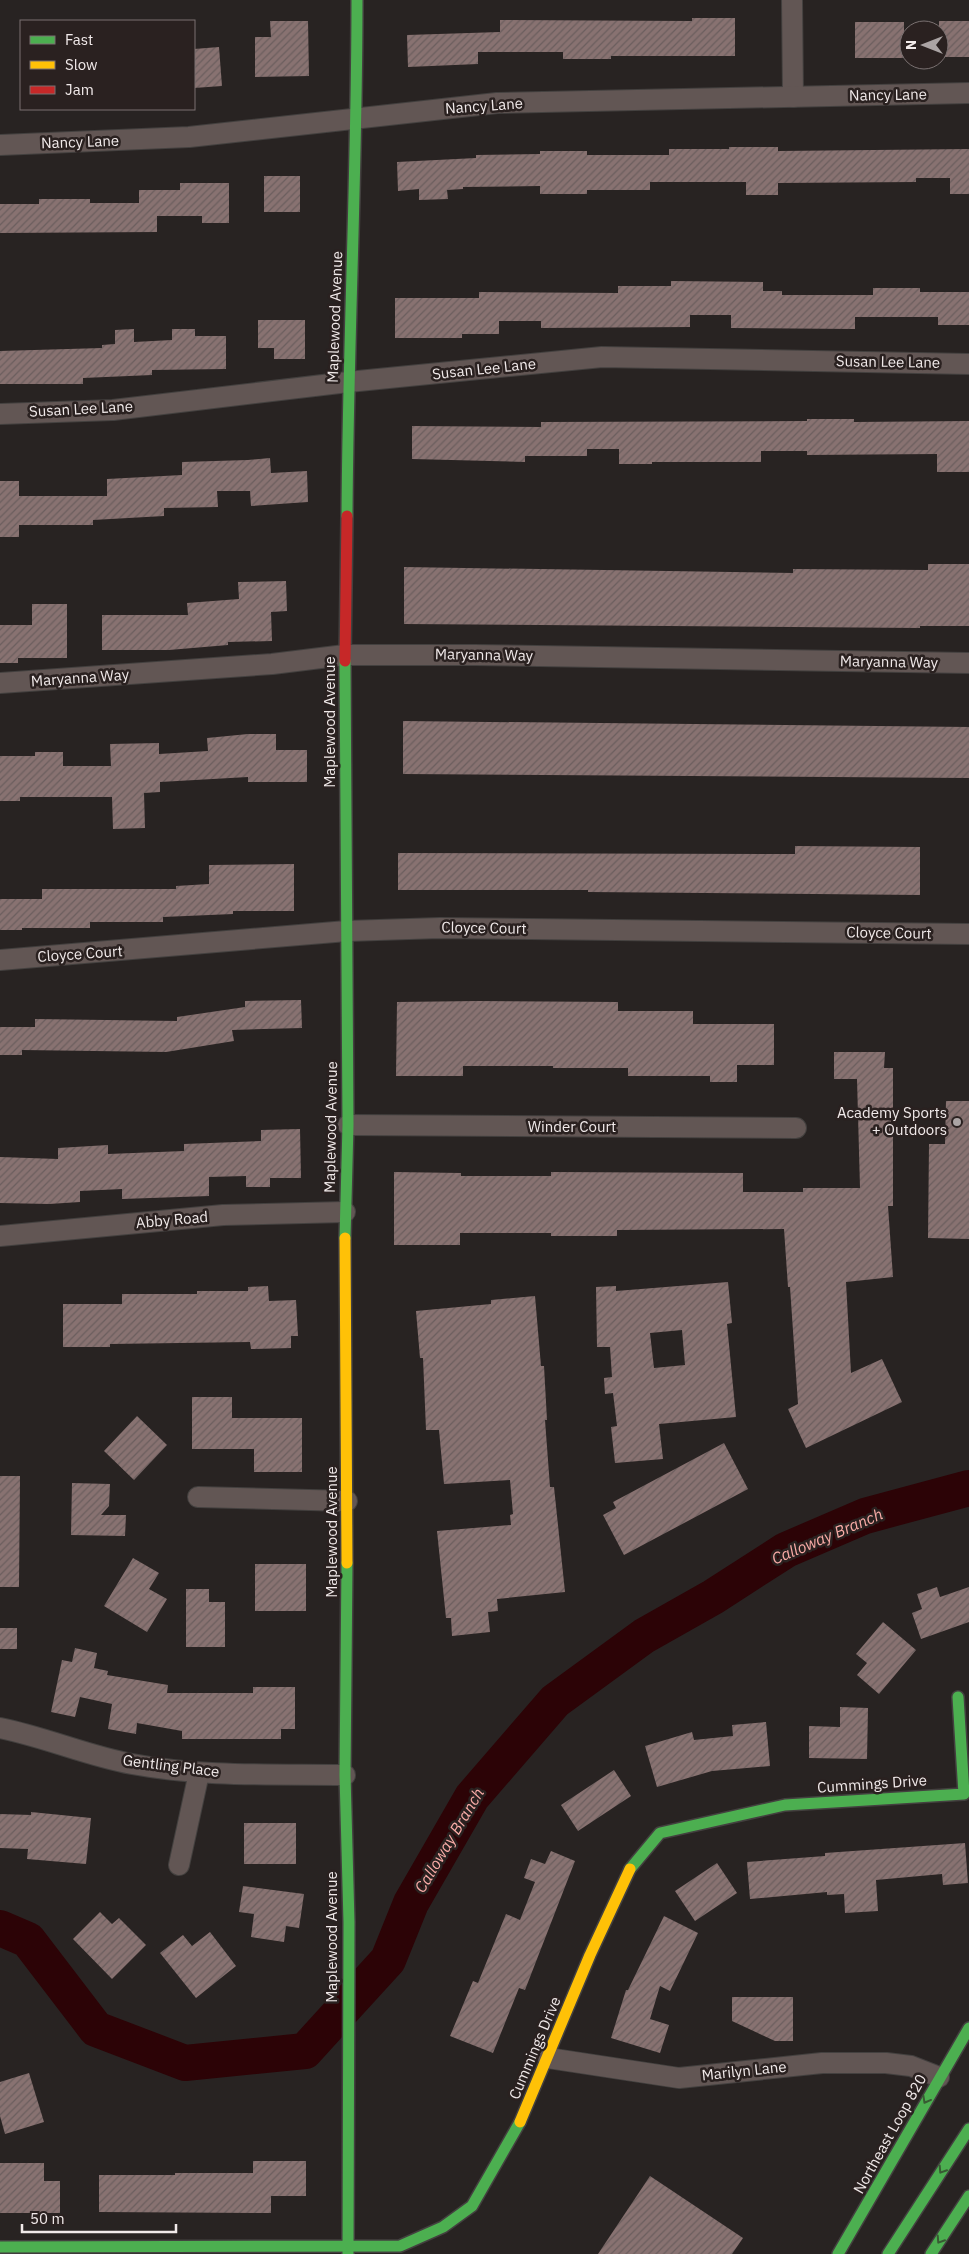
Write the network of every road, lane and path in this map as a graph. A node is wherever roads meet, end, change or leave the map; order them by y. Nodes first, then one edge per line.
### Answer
1 (357, 0) edge
2 (792, 0) edge
3 (969, 93) edge
4 (793, 97) junction
5 (357, 119) junction
6 (0, 145) edge
7 (969, 364) edge
8 (348, 382) junction
9 (0, 414) edge
10 (344, 655) junction
11 (969, 663) edge
12 (0, 683) edge
13 (347, 931) junction
14 (969, 934) edge
15 (0, 960) edge
16 (348, 1125) junction
17 (796, 1128) dead end
18 (344, 1212) junction
19 (0, 1236) edge
20 (198, 1497) dead end
21 (347, 1501) junction
22 (958, 1697) dead end
23 (0, 1728) edge
24 (199, 1773) junction
25 (345, 1775) junction
26 (179, 1865) dead end
27 (969, 2028) edge
28 (548, 2058) junction
29 (939, 2077) junction
30 (969, 2129) edge
31 (969, 2196) edge
32 (0, 2247) edge
33 (348, 2250) edge
34 (838, 2254) edge
35 (888, 2254) edge
36 (931, 2254) edge

1 - 5 main road, Maplewood Avenue
2 - 4 street
3 - 4 street, Nancy Lane
4 - 5 street, Nancy Lane
5 - 6 street, Nancy Lane
5 - 8 main road, Maplewood Avenue
7 - 8 street, Susan Lee Lane
8 - 9 street, Susan Lee Lane
8 - 10 main road, Maplewood Avenue
10 - 11 street, Maryanna Way
10 - 12 street, Maryanna Way
10 - 13 main road, Maplewood Avenue
13 - 14 street, Cloyce Court
13 - 15 street, Cloyce Court
13 - 16 main road, Maplewood Avenue
16 - 17 street, Winder Court
16 - 18 main road, Maplewood Avenue
18 - 19 street, Abby Road
18 - 21 main road, Maplewood Avenue
20 - 21 street
21 - 25 main road, Maplewood Avenue
22 - 28 main road, Cummings Drive
23 - 24 street, Gentling Place
24 - 25 street, Gentling Place
24 - 26 street
25 - 33 main road, Maplewood Avenue
27 - 29 main road, Northeast Loop 820
28 - 29 street, Marilyn Lane
28 - 33 main road, Cummings Drive
29 -> 34 main road, Northeast Loop 820
30 -> 35 main road
31 -> 36 main road
32 - 33 main road, Cummings Drive

